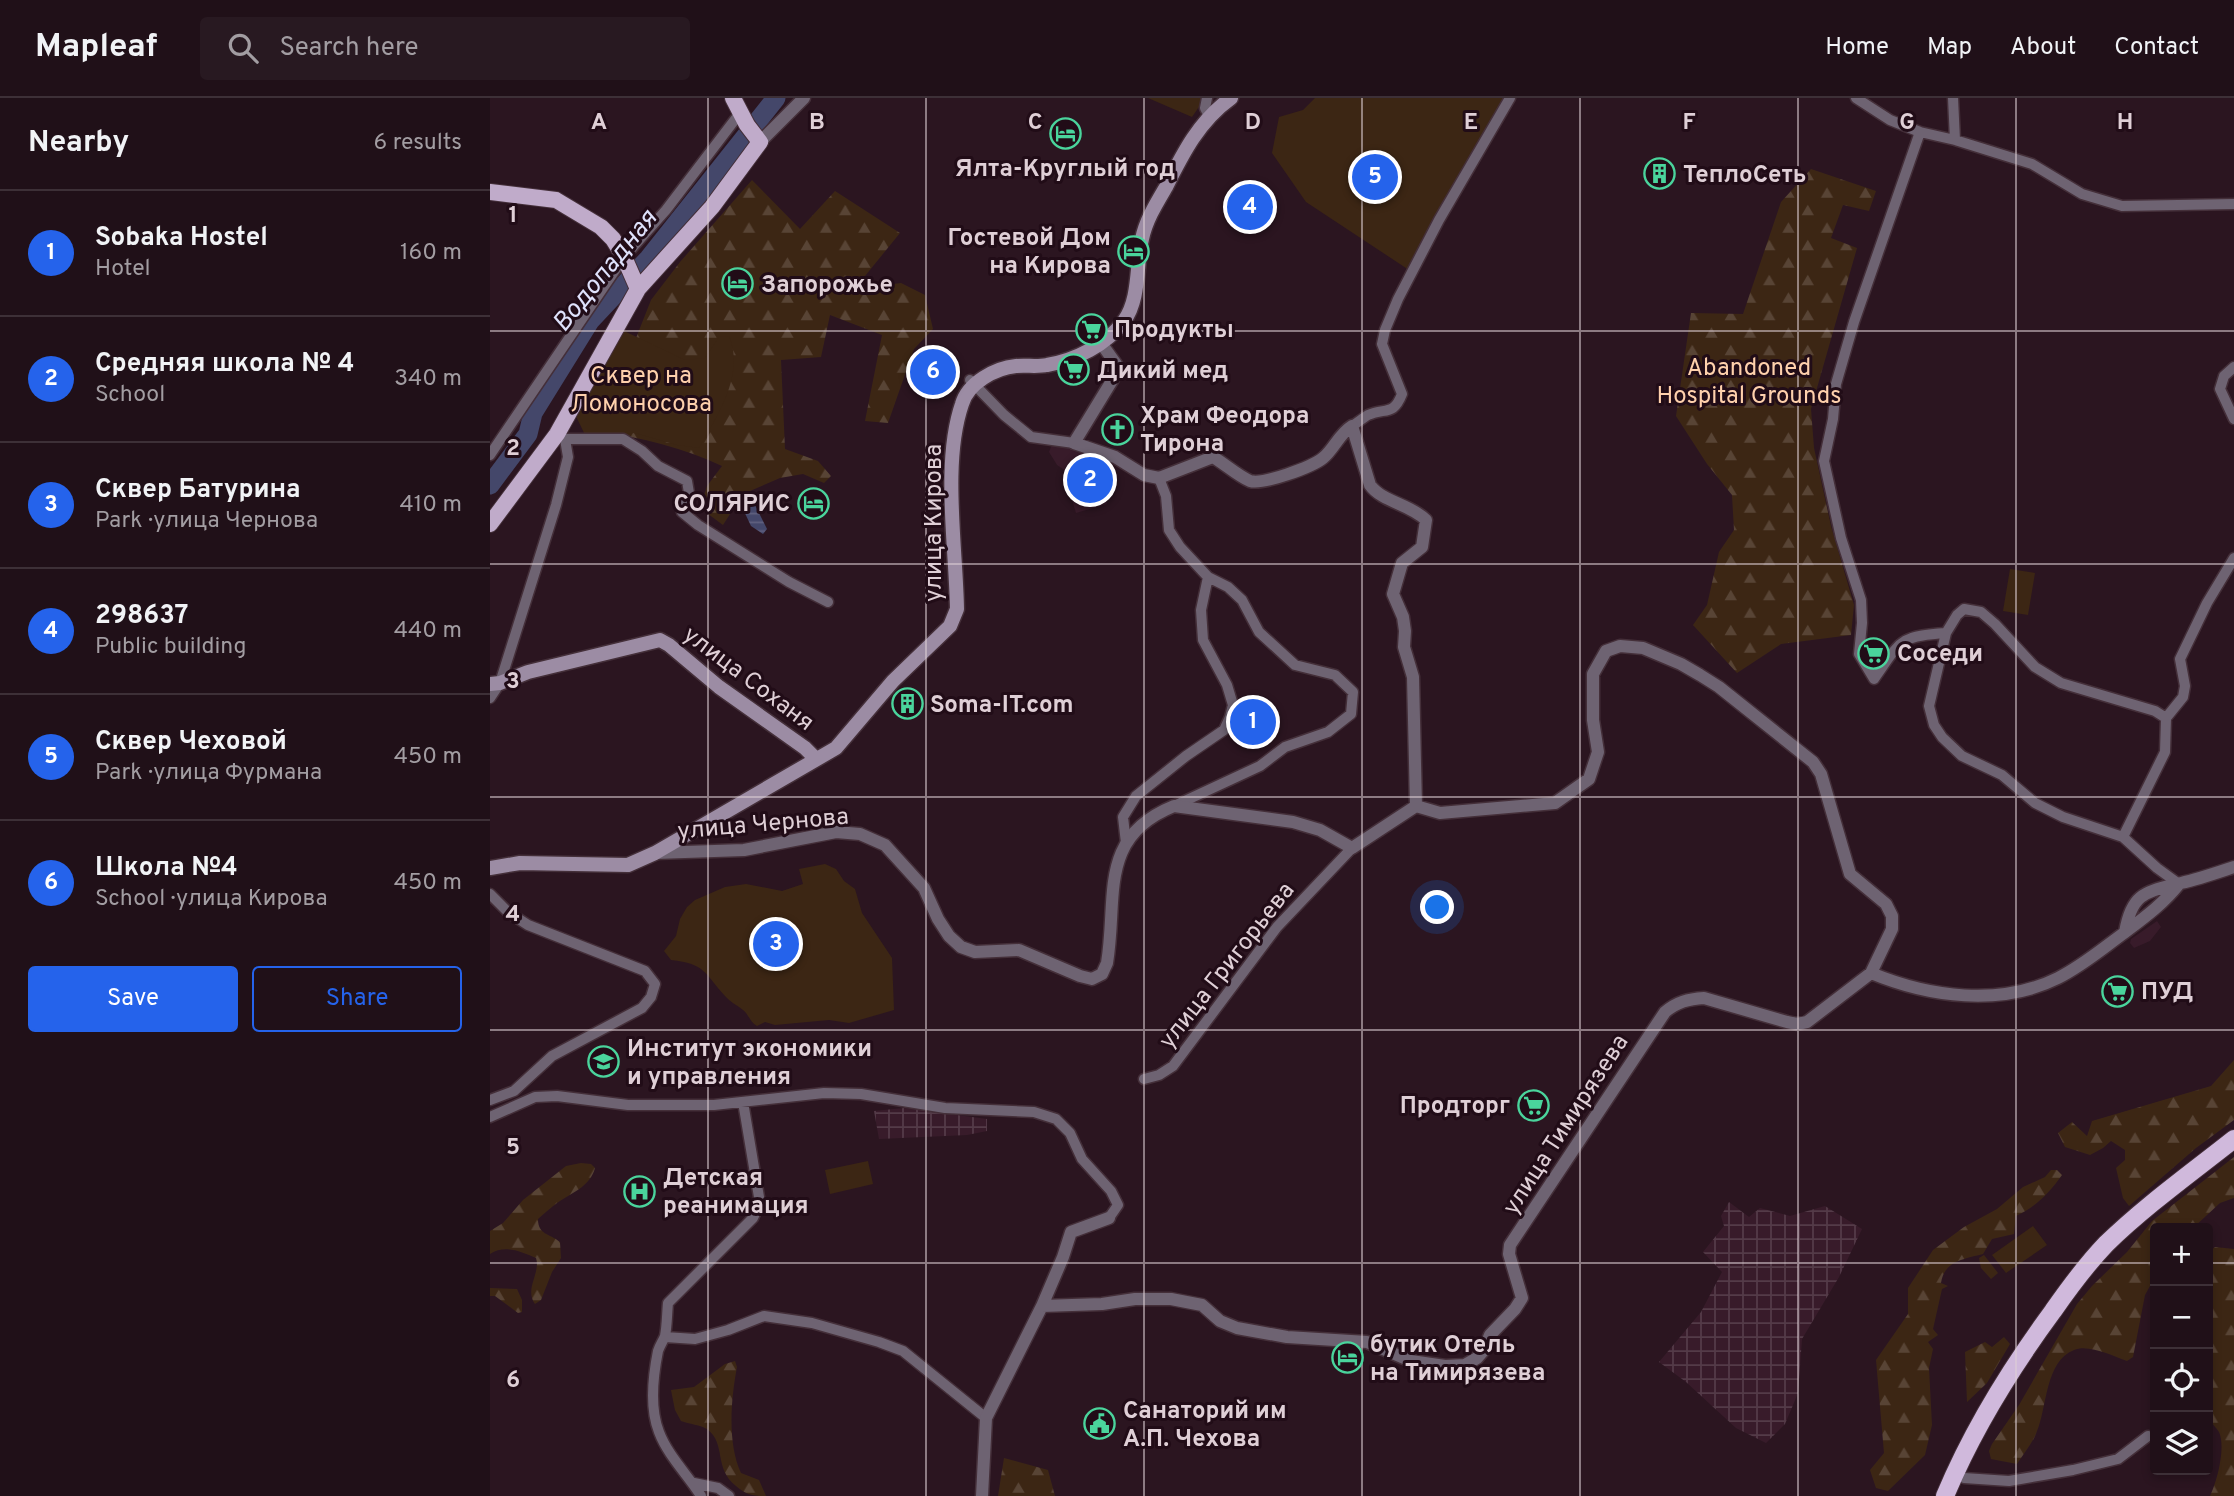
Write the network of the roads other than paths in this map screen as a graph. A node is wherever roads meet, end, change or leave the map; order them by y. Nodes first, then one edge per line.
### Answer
1 (733, 98) edge
2 (804, 98) edge
3 (1231, 98) edge
4 (1510, 98) edge
5 (1856, 98) edge
6 (1952, 98) edge
7 (1207, 107) edge
8 (743, 119) junction
9 (1920, 132) junction
10 (1955, 140) junction
11 (760, 142) junction
12 (490, 192) edge
13 (2234, 204) edge
14 (624, 257) junction
15 (638, 289) junction
16 (1101, 343) junction
17 (2234, 367) edge
18 (972, 383) junction
19 (2234, 419) edge
20 (1352, 426) junction
21 (561, 437) junction
22 (1074, 443) junction
23 (490, 456) edge
24 (1159, 478) junction
25 (490, 524) edge
26 (2234, 558) edge
27 (1208, 577) junction
28 (828, 602) dead end
29 (1946, 634) junction
30 (495, 684) edge
31 (490, 698) edge
32 (2166, 718) junction
33 (816, 759) junction
34 (1174, 806) junction
35 (1416, 806) junction
36 (2123, 838) junction
37 (1125, 843) junction
38 (1352, 848) junction
39 (655, 853) junction
40 (2234, 867) edge
41 (490, 868) edge
42 (2157, 868) junction
43 (2179, 884) junction
44 (2156, 887) junction
45 (490, 894) edge
46 (2125, 932) junction
47 (1871, 973) junction
48 (1144, 1079) dead end
49 (490, 1100) edge
50 (743, 1102) junction
51 (490, 1117) edge
52 (2234, 1139) edge
53 (2234, 1150) edge
54 (1109, 1218) joint
55 (1042, 1306) junction
56 (665, 1337) junction
57 (986, 1418) junction
58 (2148, 1436) dead end
59 (1964, 1478) junction
60 (694, 1483) junction
61 (701, 1496) edge
62 (729, 1496) edge
63 (982, 1496) edge
64 (1945, 1496) edge
65 (1956, 1496) edge

1 - 8 main road
2 - 11 street
3 - 7 main road
4 - 20 street
5 - 9 street
6 - 10 street
7 - 16 main road
8 - 11 main road
8 - 14 street
9 - 10 street
9 - 29 street
10 - 13 street
11 - 15 main road
12 - 14 main road
14 - 15 main road
14 - 23 street
15 - 21 main road
16 - 18 main road
16 - 22 street
17 - 19 street
18 - 22 street
18 - 33 main road, улица Кирова
20 - 24 street
20 - 35 street
21 - 25 main road
21 - 28 street
21 - 30 street
22 - 24 street
24 - 27 street
26 - 32 street
27 - 34 street
27 - 37 street
29 - 32 street
29 - 36 street
30 - 31 street
30 - 33 main road, улица Соханя
32 - 36 street
33 - 39 main road, улица Кирова
34 - 37 street, улица Чернова
34 - 38 street
35 - 38 street, улица Григорьева
35 - 47 street
36 - 42 street
37 - 39 street, улица Чернова
38 - 48 street, улица Григорьева
39 - 41 main road, улица Кирова
40 - 43 street
42 - 43 street
42 - 44 street
43 - 44 street
43 - 46 street
44 - 46 street
45 - 49 street
46 - 47 street
47 - 55 street, улица Тимирязева
50 - 51 street
50 - 54 street
50 - 56 street
52 - 64 highway
53 - 59 highway
54 - 55 street
55 - 57 street
56 - 57 street
56 - 60 street
57 - 63 street
58 - 59 street
59 - 65 highway
60 - 61 street
60 - 62 street

